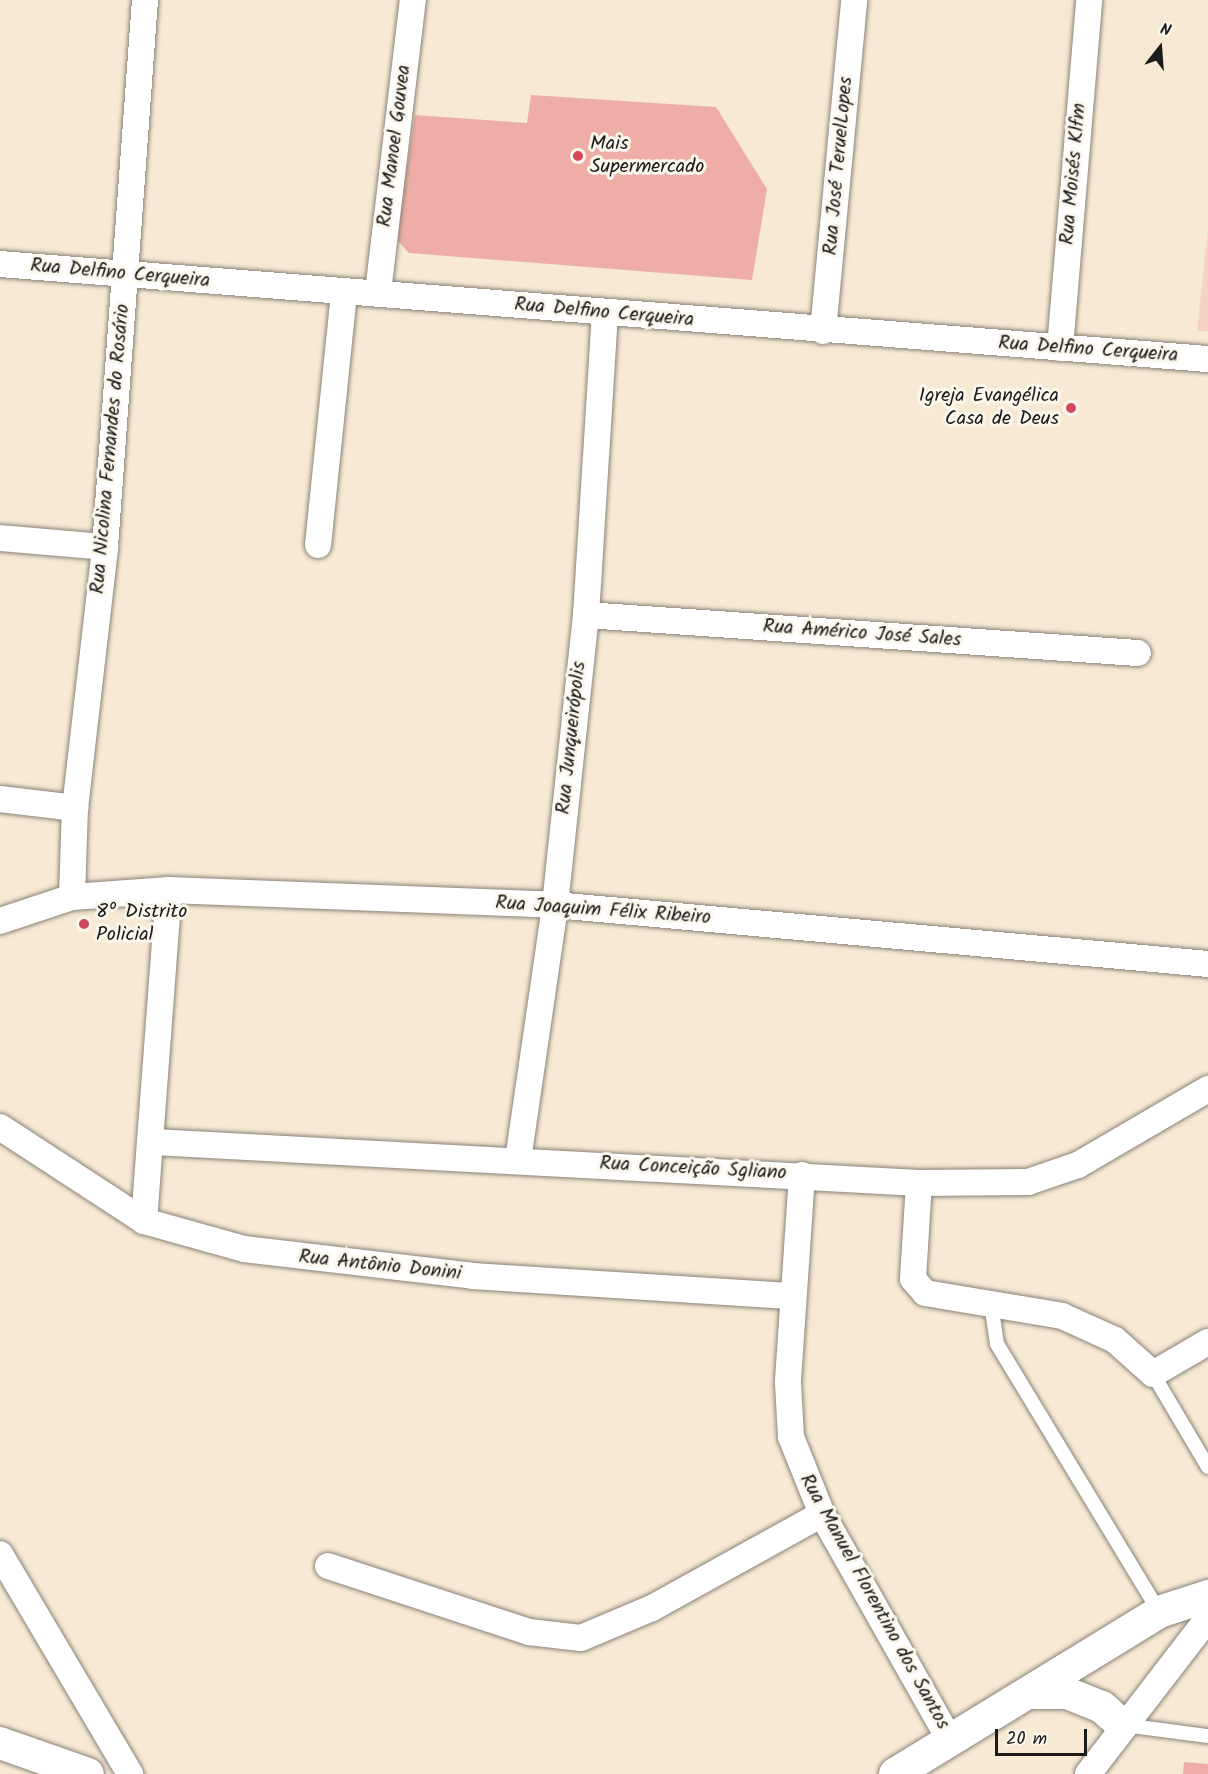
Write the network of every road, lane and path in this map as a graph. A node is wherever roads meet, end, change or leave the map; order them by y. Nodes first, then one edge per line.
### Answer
1 (145, 0) edge
2 (413, 0) edge
3 (854, 0) edge
4 (1089, 0) edge
5 (0, 264) edge
6 (125, 275) junction
7 (344, 292) junction
8 (378, 292) junction
9 (605, 314) junction
10 (823, 331) junction
11 (1060, 348) junction
12 (1208, 359) edge
13 (0, 538) edge
14 (318, 545) dead end
15 (105, 547) junction
16 (586, 615) junction
17 (1138, 653) dead end
18 (0, 799) edge
19 (75, 808) junction
20 (169, 890) junction
21 (72, 897) junction
22 (555, 904) junction
23 (0, 921) edge
24 (1208, 964) edge
25 (1208, 1089) edge
26 (0, 1127) edge
27 (154, 1142) junction
28 (518, 1160) junction
29 (802, 1175) junction
30 (919, 1183) junction
31 (144, 1221) junction
32 (792, 1296) junction
33 (991, 1303) junction
34 (1208, 1342) edge
35 (1153, 1374) junction
36 (1208, 1467) edge
37 (822, 1514) junction
38 (0, 1554) edge
39 (328, 1566) dead end
40 (1208, 1596) edge
41 (1159, 1612) junction
42 (1208, 1618) edge
43 (1031, 1693) junction
44 (1122, 1725) junction
45 (1208, 1736) edge
46 (951, 1742) junction
47 (0, 1743) edge
48 (88, 1774) edge
49 (130, 1774) edge
50 (895, 1774) edge
51 (1088, 1774) edge

1 - 6 street, Rua Nicolina Fernandes do Rosário
2 - 8 street, Rua Manoel Gouvea
3 - 10 street, Rua José TeruelLopes
4 - 11 street, Rua Moisés Klfm
5 - 6 street, Rua Delfino Cerqueira
6 - 7 street, Rua Delfino Cerqueira
6 - 15 street, Rua Nicolina Fernandes do Rosário
7 - 8 street, Rua Delfino Cerqueira
7 - 14 street
8 - 9 street, Rua Delfino Cerqueira
9 - 10 street, Rua Delfino Cerqueira
9 - 16 street, Rua Junqueirópolis
10 - 11 street, Rua Delfino Cerqueira
11 - 12 street, Rua Delfino Cerqueira
13 - 15 street
15 - 19 street, Rua Nicolina Fernandes do Rosário
16 - 17 street, Rua Américo José Sales
16 - 22 street, Rua Junqueirópolis
18 - 19 street
19 - 21 street, Rua Nicolina Fernandes do Rosário
20 - 21 street, Rua Joaquim Félix Ribeiro
20 - 22 street, Rua Joaquim Félix Ribeiro
20 - 27 street
21 - 23 street, Rua Joaquim Félix Ribeiro
22 - 24 street, Rua Joaquim Félix Ribeiro
22 - 28 street, Rua Junqueirópolis
25 - 30 street, Rua Conceição Sgliano
26 - 31 street, Rua Antônio Donini
27 - 28 street, Rua Conceição Sgliano
27 - 31 street
28 - 29 street, Rua Conceição Sgliano
29 - 30 street, Rua Conceição Sgliano
29 - 32 street, Rua Manuel Florentino dos Santos
30 - 33 street
31 - 32 street, Rua Antônio Donini
32 - 37 street, Rua Manuel Florentino dos Santos
33 - 35 street
33 - 41 lane
34 - 35 street
35 - 36 lane
37 - 39 street
37 - 46 street, Rua Manuel Florentino dos Santos
38 - 49 street
40 - 41 street
41 - 43 street
42 - 44 street
43 - 44 street
43 - 46 street
44 - 45 lane
44 - 51 street
46 - 50 street
47 - 48 street

